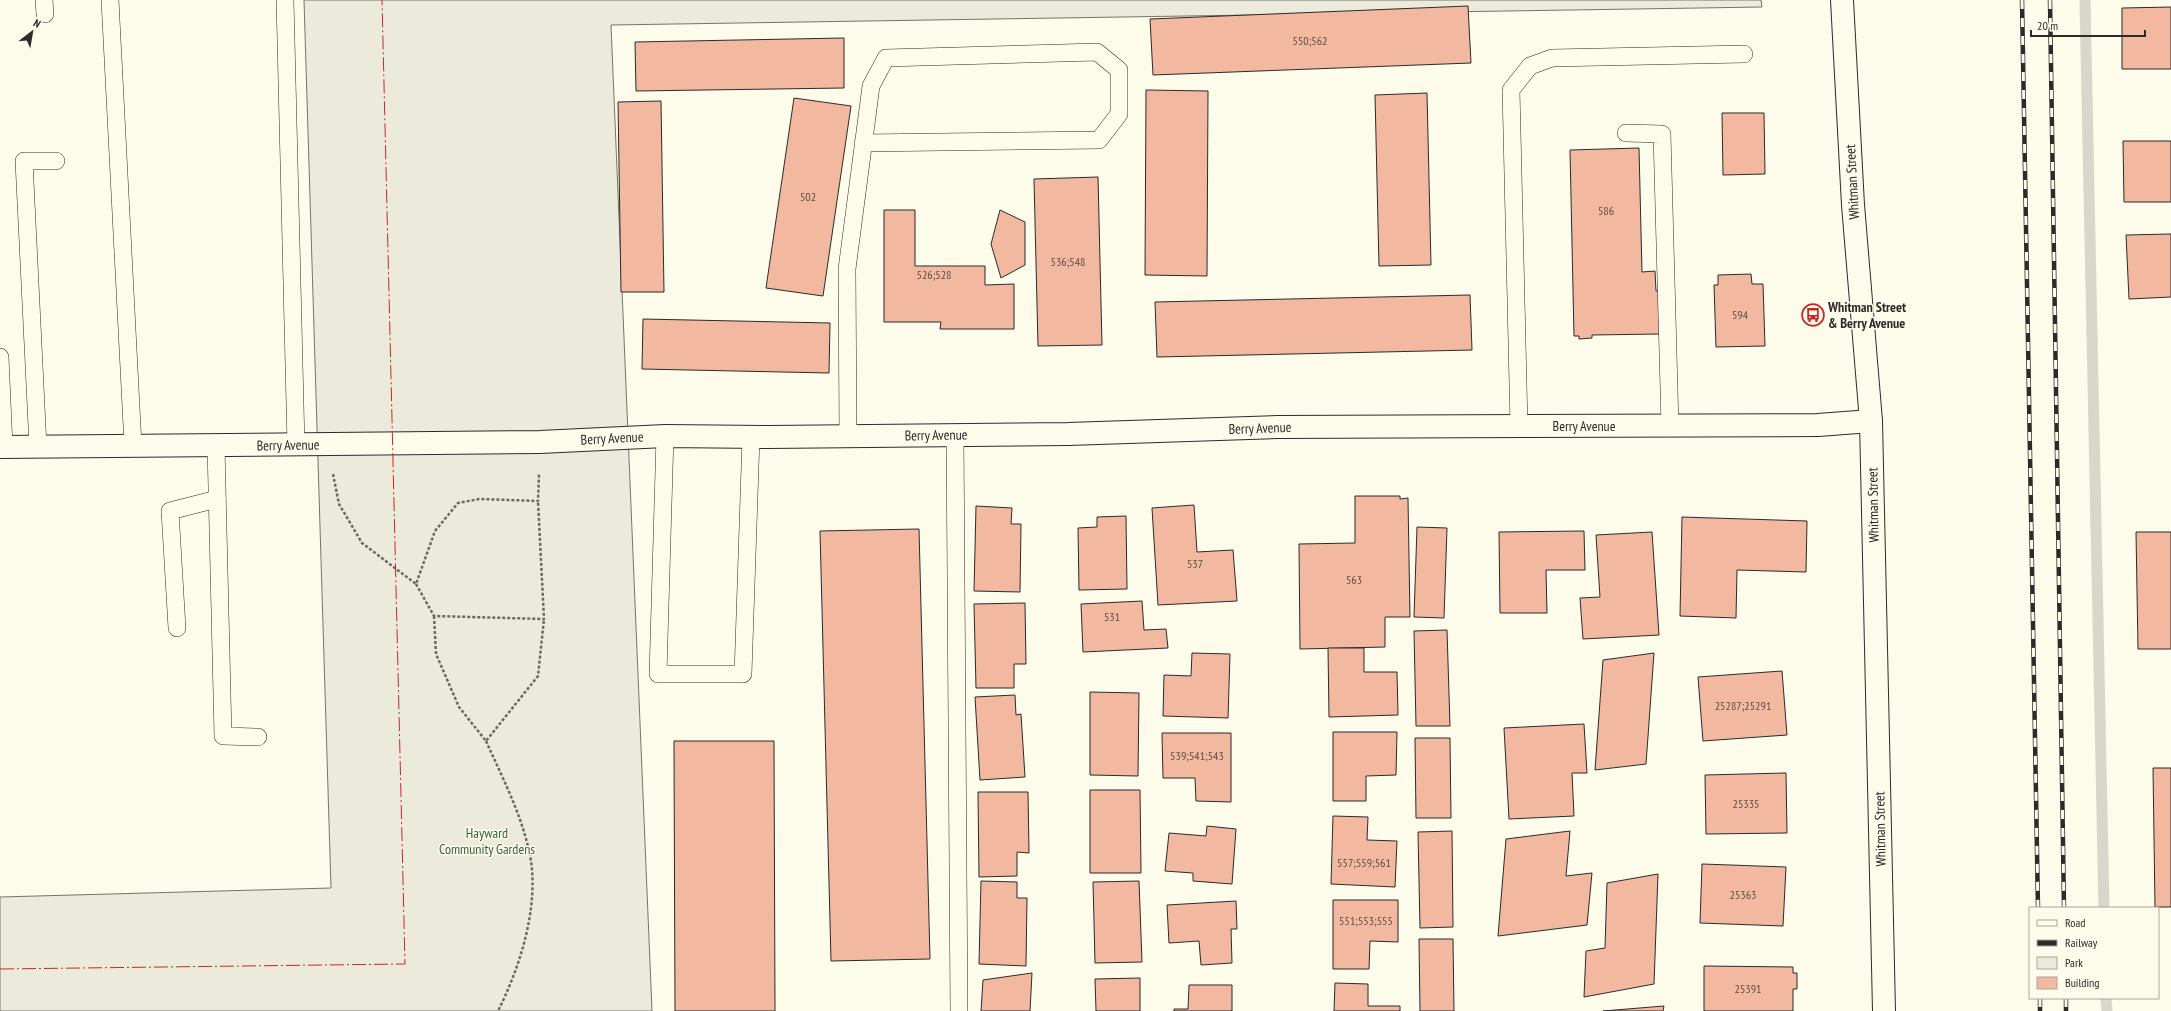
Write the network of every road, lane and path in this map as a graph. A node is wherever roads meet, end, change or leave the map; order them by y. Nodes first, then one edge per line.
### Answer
1 (110, 0) edge
2 (285, 0) edge
3 (1842, 0) edge
4 (1744, 54) dead end
5 (1626, 133) dead end
6 (863, 143) junction
7 (56, 161) dead end
8 (0, 357) edge
9 (1871, 421) junction
10 (1519, 426) junction
11 (1670, 426) junction
12 (955, 435) junction
13 (665, 436) junction
14 (848, 436) junction
15 (750, 437) junction
16 (540, 442) junction
17 (327, 444) junction
18 (133, 446) junction
19 (216, 446) junction
20 (296, 446) junction
21 (2, 447) edge
22 (38, 448) junction
23 (217, 499) junction
24 (538, 501) junction
25 (416, 584) junction
26 (434, 616) junction
27 (544, 619) junction
28 (177, 628) dead end
29 (258, 737) dead end
30 (486, 741) junction
31 (498, 1011) edge
32 (959, 1011) edge
33 (1884, 1011) edge

1 - 18 lane
2 - 20 lane
3 - 9 street, Whitman Street
4 - 10 lane
5 - 11 lane
6 - 6 lane
6 - 14 lane
7 - 22 lane
8 - 21 lane
9 - 11 street, Berry Avenue
9 - 33 street, Whitman Street
10 - 11 street, Berry Avenue
10 - 12 street, Berry Avenue
12 - 14 street, Berry Avenue
12 - 32 lane
13 - 15 street, Berry Avenue
13 - 15 lane
13 - 16 street, Berry Avenue
14 - 15 street, Berry Avenue
16 - 17 street, Berry Avenue
16 - 24 path
17 - 20 street, Berry Avenue
17 - 25 path
18 - 19 street, Berry Avenue
18 - 22 street, Berry Avenue
19 - 20 street, Berry Avenue
19 - 23 lane
21 - 22 street, Berry Avenue
23 - 28 lane
23 - 29 lane
24 - 25 path
24 - 27 path
25 - 26 path
26 - 27 path
26 - 30 path
27 - 30 path
30 - 31 path

